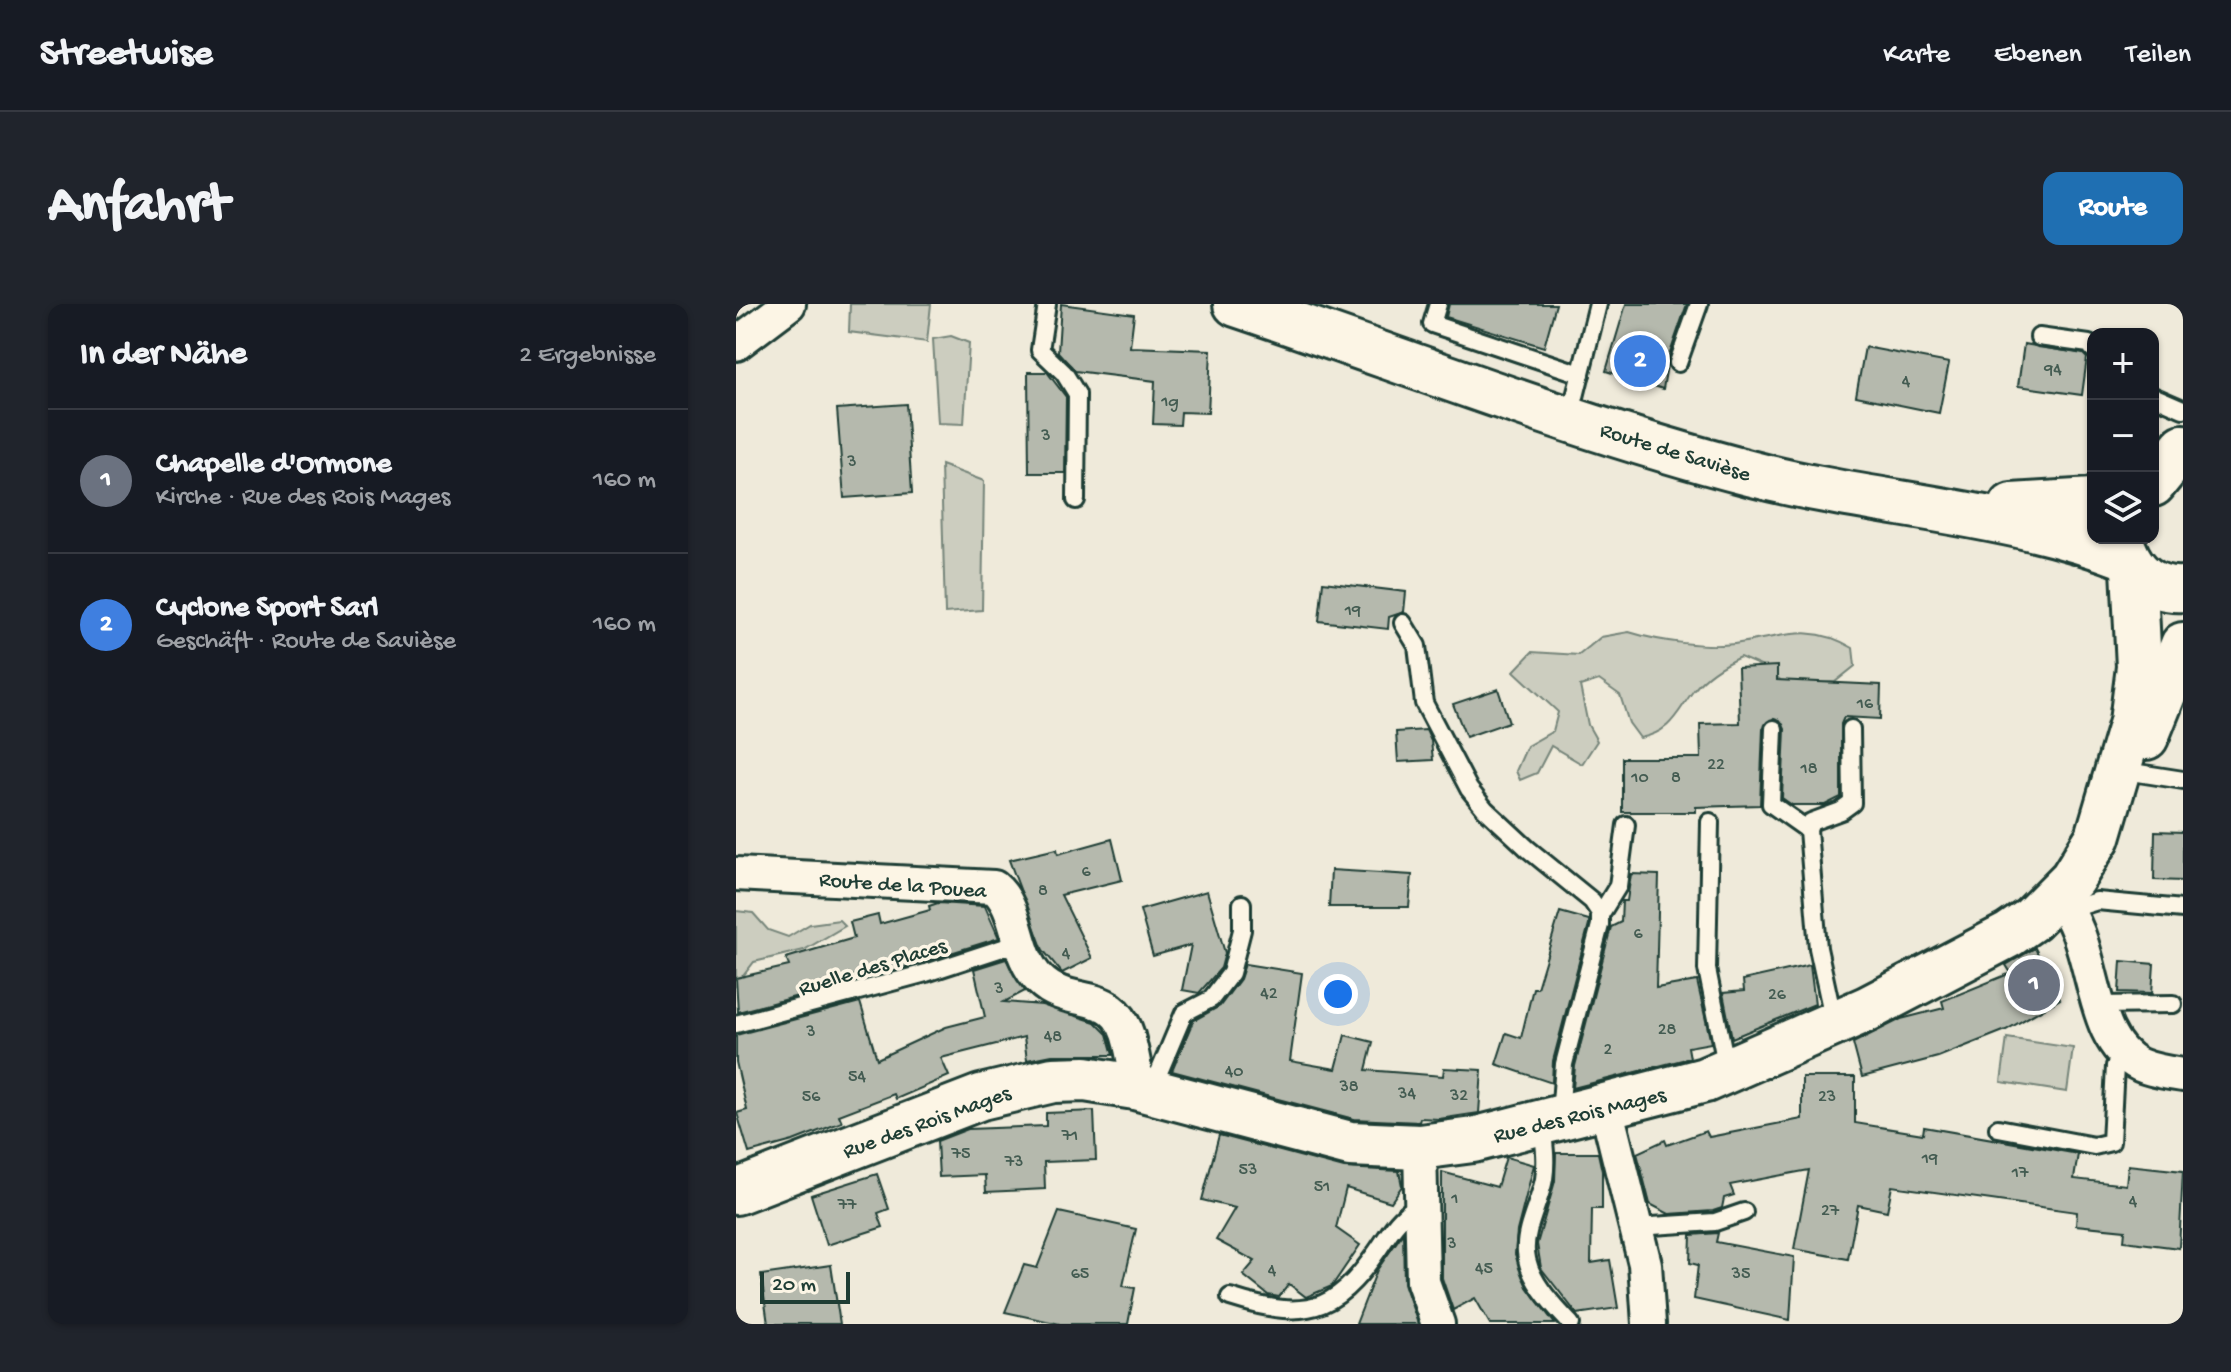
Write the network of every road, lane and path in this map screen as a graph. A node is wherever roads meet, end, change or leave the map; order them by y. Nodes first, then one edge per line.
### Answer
1 (789, 304) edge
2 (1047, 304) edge
3 (1236, 304) edge
4 (1438, 304) edge
5 (1598, 304) edge
6 (1699, 304) edge
7 (2039, 337) dead end
8 (736, 344) edge
9 (2087, 344) edge
10 (1678, 363) dead end
11 (1581, 374) junction
12 (2159, 399) edge
13 (2183, 409) edge
14 (1570, 417) junction
15 (2183, 447) edge
16 (2159, 477) edge
17 (2183, 480) edge
18 (2159, 483) edge
19 (1076, 500) dead end
20 (2087, 501) edge
21 (1941, 509) junction
22 (2128, 555) edge
23 (2183, 589) edge
24 (2137, 617) junction
25 (1403, 623) dead end
26 (2183, 644) edge
27 (1774, 729) dead end
28 (1851, 729) dead end
29 (2127, 762) junction
30 (2183, 780) edge
31 (1710, 822) dead end
32 (1626, 825) dead end
33 (1808, 830) junction
34 (736, 874) edge
35 (2062, 903) junction
36 (1242, 904) dead end
37 (2183, 909) edge
38 (1600, 915) junction
39 (1018, 943) junction
40 (2173, 1004) dead end
41 (2100, 1005) junction
42 (736, 1024) edge
43 (1834, 1024) junction
44 (2123, 1052) junction
45 (1728, 1071) junction
46 (2183, 1075) edge
47 (1144, 1088) junction
48 (1606, 1107) junction
49 (1551, 1121) junction
50 (1998, 1128) dead end
51 (1420, 1147) junction
52 (736, 1192) edge
53 (1422, 1205) junction
54 (1744, 1212) dead end
55 (1636, 1227) junction
56 (1230, 1297) dead end
57 (1438, 1324) edge
58 (1571, 1324) edge
59 (1649, 1324) edge

1 - 8 street
2 - 19 lane
3 - 14 street, Route de Savièse
4 - 11 lane
5 - 11 lane
6 - 10 lane
7 - 9 lane
11 - 14 lane
12 - 13 lane
14 - 21 street, Route de Savièse
15 - 16 street
17 - 18 street
20 - 21 street
21 - 22 street, Route de Savièse
22 - 23 street, Route de Savièse
22 - 24 street
24 - 26 street
24 - 29 street
25 - 38 lane
26 - 29 street
27 - 33 lane
28 - 33 lane
29 - 30 lane
29 - 35 street, Rue des Rois Mages
31 - 45 lane
32 - 38 lane
33 - 43 lane
34 - 39 street, Route de la Pouea
35 - 37 lane
35 - 41 street
35 - 43 street, Rue des Rois Mages
36 - 47 lane
38 - 49 lane
39 - 42 lane, Ruelle des Places
39 - 47 street, Route de la Pouea
40 - 41 lane
41 - 44 street
43 - 45 street, Rue des Rois Mages
44 - 46 street
44 - 50 lane
45 - 48 street, Rue des Rois Mages
47 - 51 street, Rue des Rois Mages
47 - 52 street, Rue des Rois Mages
48 - 49 street, Rue des Rois Mages
48 - 55 street
49 - 51 street, Rue des Rois Mages
49 - 58 lane
51 - 53 street
53 - 56 lane
53 - 57 street
54 - 55 lane
55 - 59 street

